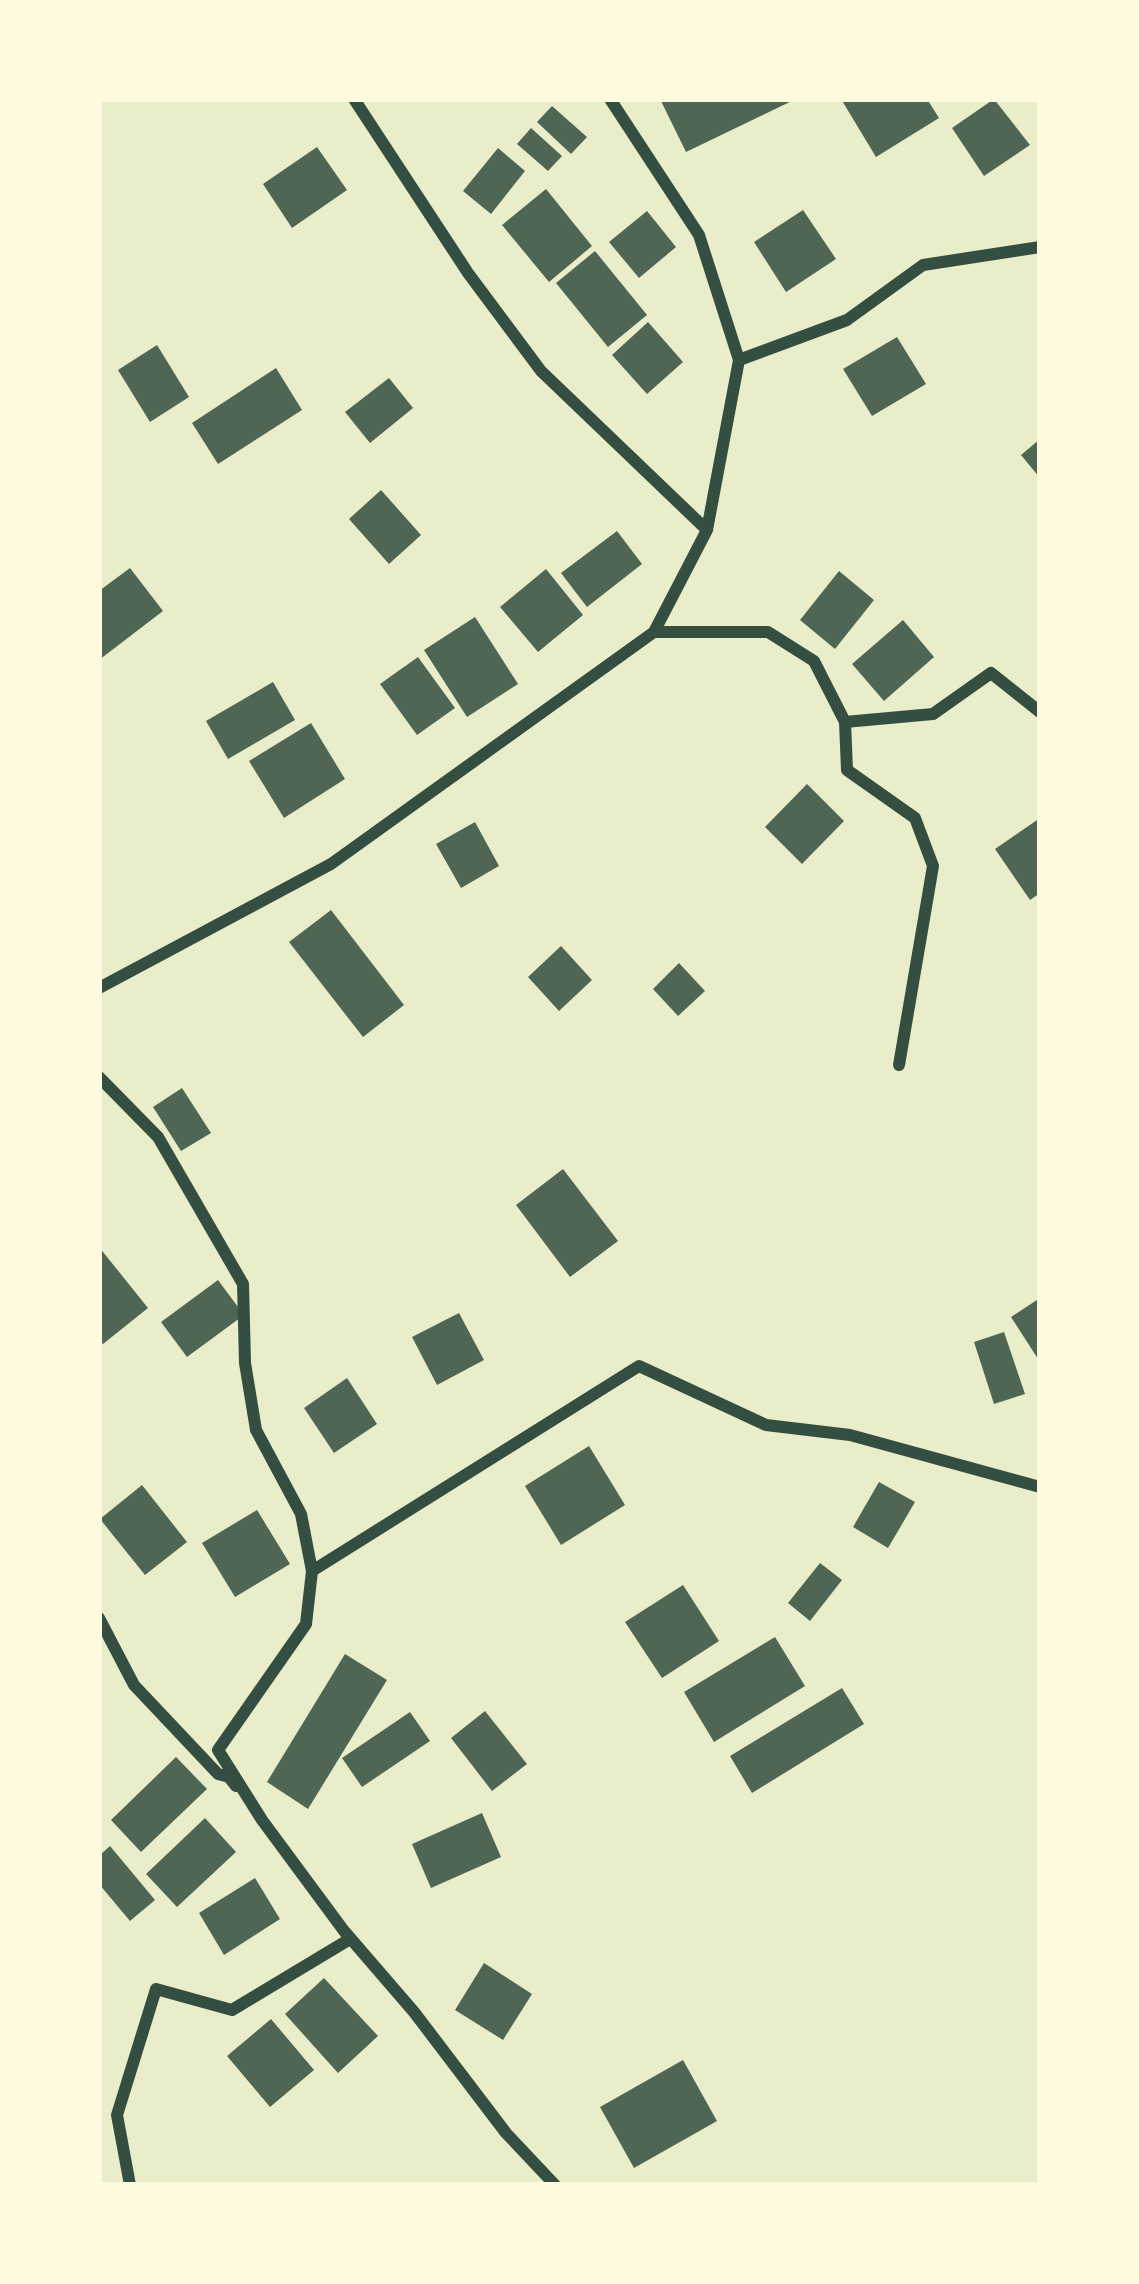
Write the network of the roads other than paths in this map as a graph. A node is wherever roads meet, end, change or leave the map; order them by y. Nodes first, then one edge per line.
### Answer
1 (354, 99) edge
2 (610, 99) edge
3 (1040, 247) edge
4 (739, 360) junction
5 (706, 530) junction
6 (654, 632) junction
7 (1040, 712) edge
8 (845, 722) junction
9 (99, 988) edge
10 (899, 1065) dead end
11 (99, 1077) edge
12 (1040, 1487) edge
13 (312, 1571) junction
14 (99, 1618) edge
15 (350, 1939) junction
16 (130, 2185) edge
17 (555, 2185) edge

1 - 5 street
2 - 4 street
3 - 4 street
4 - 5 street
5 - 6 street
6 - 8 street
6 - 9 street
7 - 8 street
8 - 10 street
11 - 13 street
12 - 13 street
13 - 15 street
14 - 15 street
15 - 16 street
15 - 17 street

